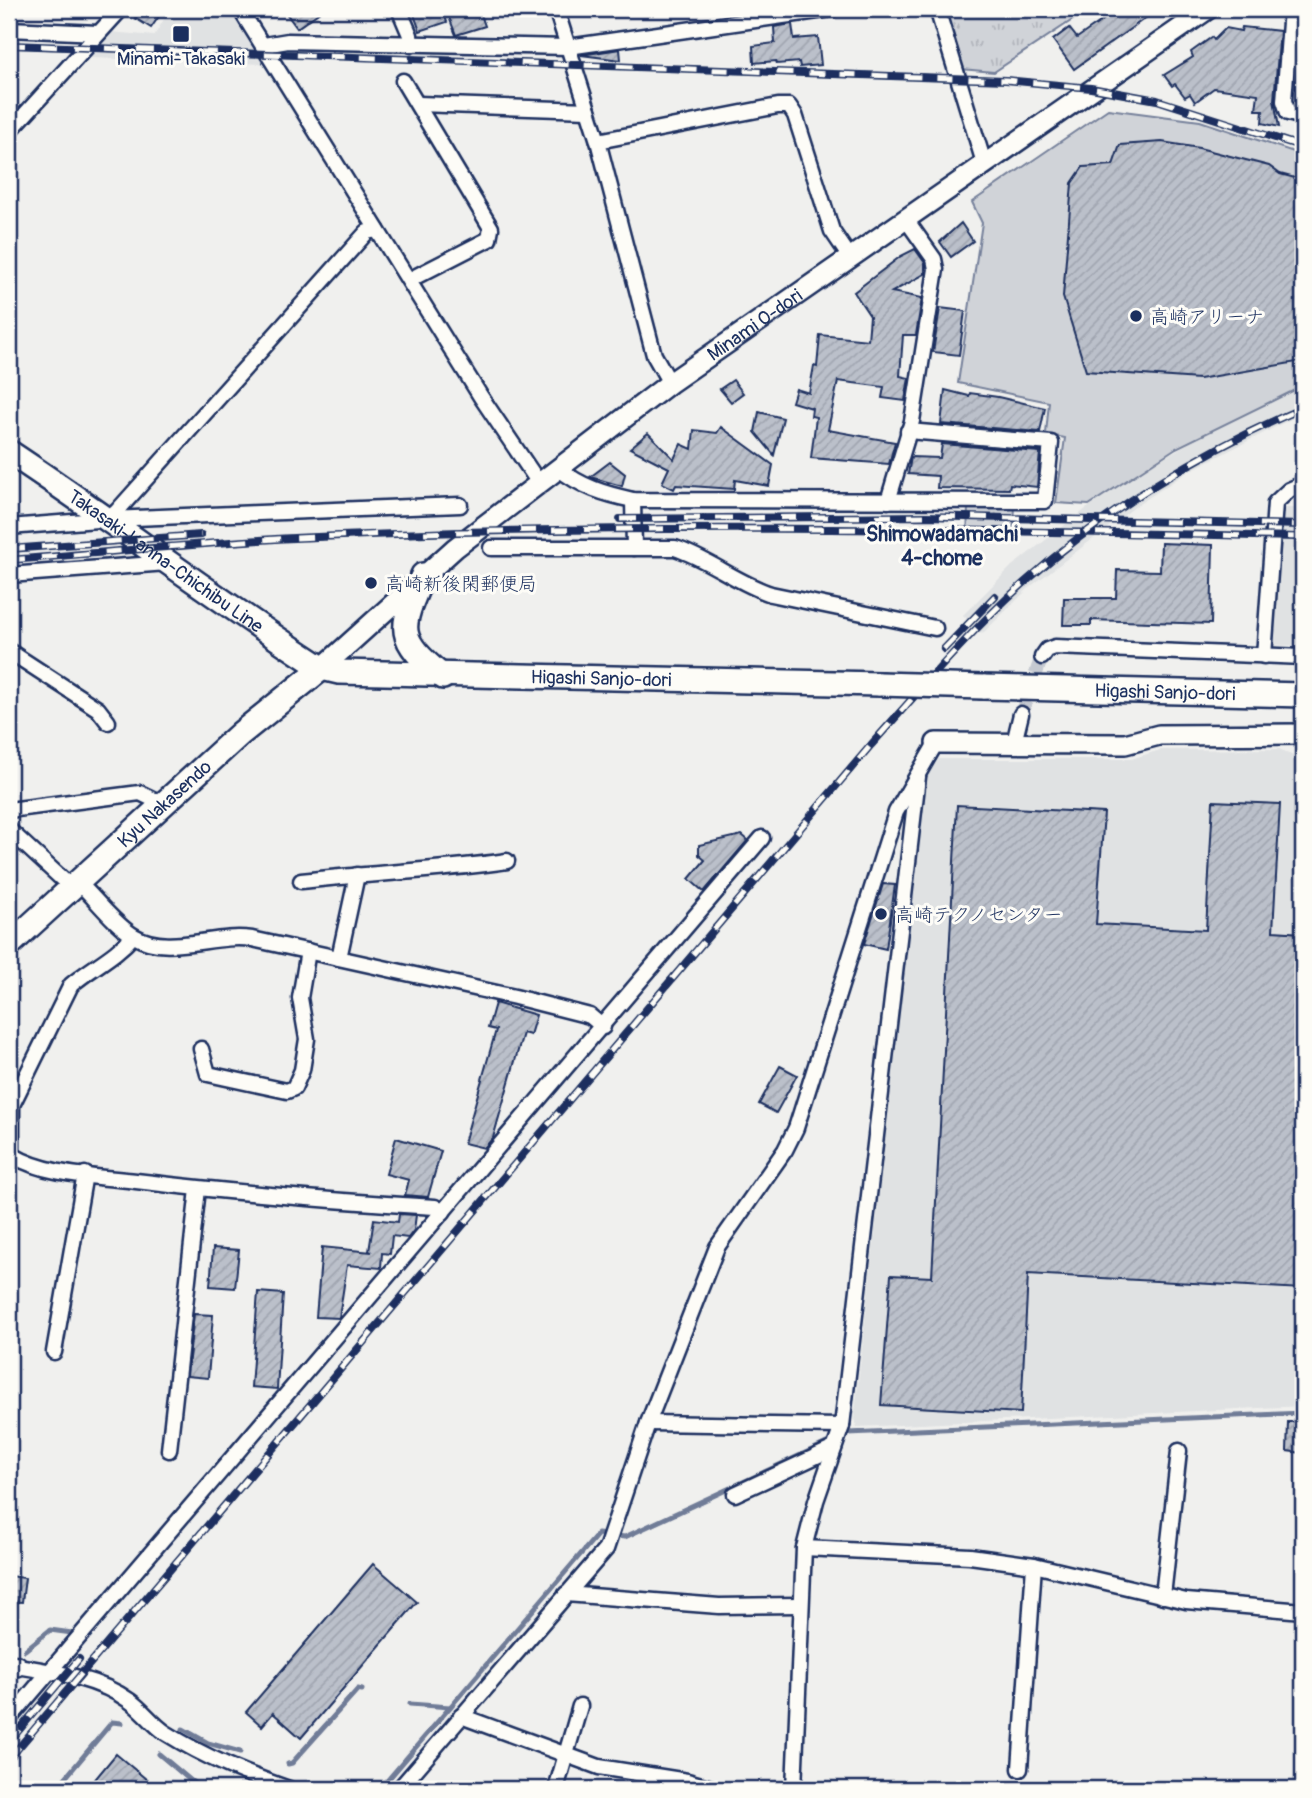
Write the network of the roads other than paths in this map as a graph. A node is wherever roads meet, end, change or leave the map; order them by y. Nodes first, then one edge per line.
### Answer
1 (121, 9) edge
2 (240, 9) edge
3 (399, 9) edge
4 (556, 9) edge
5 (832, 9) edge
6 (937, 9) edge
7 (1208, 9) edge
8 (1291, 9) edge
9 (1303, 9) edge
10 (753, 14) edge
11 (9, 29) edge
12 (98, 33) junction
13 (264, 45) junction
14 (411, 46) junction
15 (568, 47) junction
16 (403, 81) dead end
17 (418, 104) junction
18 (588, 110) junction
19 (1303, 117) edge
20 (9, 132) edge
21 (598, 141) junction
22 (984, 163) junction
23 (905, 218) junction
24 (377, 230) junction
25 (849, 257) junction
26 (410, 280) junction
27 (670, 383) junction
28 (908, 431) junction
29 (9, 452) edge
30 (558, 468) junction
31 (539, 483) junction
32 (1303, 484) edge
33 (633, 500) junction
34 (888, 501) junction
35 (460, 505) dead end
36 (110, 519) junction
37 (9, 527) edge
38 (491, 548) dead end
39 (634, 548) junction
40 (167, 563) junction
41 (9, 575) edge
42 (423, 575) junction
43 (935, 628) dead end
44 (9, 651) edge
45 (1264, 656) junction
46 (1042, 657) dead end
47 (1303, 657) edge
48 (323, 668) junction
49 (443, 677) junction
50 (1303, 695) edge
51 (1021, 713) tunnel mouth
52 (108, 722) dead end
53 (1303, 734) edge
54 (936, 743) joint
55 (1014, 743) junction
56 (919, 769) junction
57 (163, 804) junction
58 (9, 810) edge
59 (9, 830) edge
60 (762, 838) dead end
61 (507, 861) dead end
62 (357, 875) junction
63 (301, 881) dead end
64 (76, 886) junction
65 (133, 936) junction
66 (9, 945) edge
67 (308, 951) junction
68 (340, 958) junction
69 (603, 1027) junction
70 (201, 1049) dead end
71 (10, 1105) edge
72 (10, 1157) edge
73 (85, 1174) junction
74 (198, 1189) junction
75 (443, 1212) junction
76 (54, 1352) dead end
77 (648, 1423) junction
78 (842, 1426) junction
79 (834, 1448) junction
80 (169, 1450) dead end
81 (1179, 1451) dead end
82 (735, 1494) dead end
83 (804, 1548) junction
84 (1034, 1565) junction
85 (566, 1594) junction
86 (1163, 1596) junction
87 (800, 1605) junction
88 (1303, 1611) edge
89 (13, 1666) edge
90 (50, 1671) junction
91 (580, 1706) dead end
92 (461, 1716) junction
93 (9, 1719) edge
94 (565, 1756) junction
95 (1020, 1769) dead end
96 (791, 1788) edge
97 (289, 1789) edge
98 (399, 1789) edge
99 (556, 1789) edge
100 (715, 1789) edge

1 - 12 street
2 - 13 street
3 - 14 street
4 - 15 street
5 - 10 street
6 - 22 street
7 - 22 main road, Minami O-dori
8 - 9 main road
8 - 19 street
10 - 15 street
11 - 12 street
12 - 20 street
13 - 14 street
13 - 24 street
14 - 15 street
15 - 18 street
16 - 17 street
17 - 18 street
17 - 26 street
18 - 21 street
21 - 25 street
21 - 27 street
22 - 23 main road, Minami O-dori
23 - 25 main road, Minami O-dori
23 - 28 street
24 - 26 street
24 - 36 street
25 - 27 main road, Minami O-dori
26 - 31 street
27 - 30 main road, Minami O-dori
28 - 34 street
28 - 34 street
29 - 36 main road, Takasaki-Kanna-Chichibu Line
30 - 31 main road, Minami O-dori
30 - 33 street
31 - 42 main road, Minami O-dori
32 - 45 street
33 - 34 street
33 - 39 street
35 - 36 street
36 - 37 street
36 - 40 main road, Takasaki-Kanna-Chichibu Line
38 - 39 street
39 - 43 street
40 - 41 street
40 - 48 main road, Takasaki-Kanna-Chichibu Line
42 - 48 main road, Minami O-dori
42 - 49 main road
44 - 52 street
45 - 46 street
45 - 47 street
48 - 49 main road, Higashi Sanjo-dori
48 - 57 main road, Kyu Nakasendo
49 - 50 main road, Higashi Sanjo-dori, bridge
51 - 55 street
53 - 55 main road
54 - 55 main road
54 - 56 street
56 - 77 street
56 - 78 street
57 - 58 street
57 - 64 main road, Kyu Nakasendo
59 - 64 street
60 - 69 street
61 - 62 street
62 - 63 street
62 - 68 street
64 - 65 street
64 - 66 main road, Kyu Nakasendo
65 - 67 street
65 - 71 street
67 - 68 street
67 - 70 street
68 - 69 street
69 - 75 street
71 - 72 street
72 - 73 street
73 - 74 street
73 - 76 street
74 - 75 street
74 - 80 street
75 - 90 street
77 - 78 street
77 - 85 street
78 - 79 street
79 - 82 street
79 - 83 street
81 - 86 street
83 - 84 street
83 - 87 street
84 - 86 street
84 - 95 street
85 - 87 street
85 - 92 street
86 - 88 street
87 - 96 street
89 - 90 street
90 - 93 street
90 - 97 street
91 - 94 street
92 - 94 street
92 - 98 street
94 - 99 street
94 - 100 street

